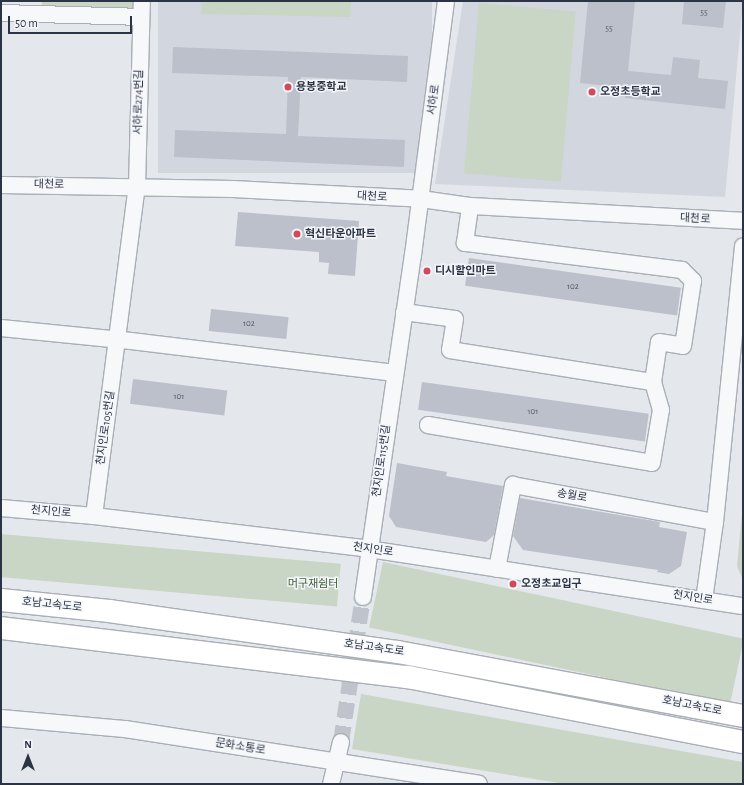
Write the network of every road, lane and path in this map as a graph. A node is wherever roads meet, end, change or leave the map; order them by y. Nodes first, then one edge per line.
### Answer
1 (142, 1) edge
2 (446, 1) edge
3 (1, 13) edge
4 (141, 17) junction
5 (1, 185) edge
6 (137, 186) junction
7 (421, 199) junction
8 (470, 206) junction
9 (743, 221) edge
10 (743, 246) edge
11 (404, 312) junction
12 (1, 328) edge
13 (118, 339) junction
14 (395, 373) junction
15 (653, 382) junction
16 (428, 425) dead end
17 (1, 508) edge
18 (94, 516) junction
19 (715, 522) junction
20 (369, 549) junction
21 (497, 569) junction
22 (363, 597) tunnel mouth
23 (1, 600) edge
24 (704, 600) junction
25 (743, 606) edge
26 (1, 628) edge
27 (743, 716) edge
28 (1, 718) edge
29 (341, 742) tunnel mouth
30 (743, 742) edge
31 (336, 763) junction
32 (331, 784) edge
33 (479, 784) edge

1 - 4 street, 서하로274번길
2 - 7 street, 서하로
3 - 4 street
4 - 6 street, 서하로274번길
5 - 6 street, 대천로
6 - 7 street, 대천로
6 - 13 street, 천지인로105번길
7 - 8 street, 대천로
7 - 11 street, 천지인로115번길
8 - 9 street, 대천로
8 - 15 street
10 - 19 street
11 - 14 street, 천지인로115번길
11 - 15 street
12 - 13 street
13 - 14 street
13 - 18 street, 천지인로105번길
14 - 20 street, 천지인로115번길
15 - 16 street
17 - 18 street, 천지인로
18 - 20 street, 천지인로
19 - 21 street, 송월로
19 - 24 street
20 - 21 street, 천지인로
20 - 22 street, 천지인로115번길
21 - 24 street, 천지인로
23 - 27 highway, 호남고속도로
24 - 25 street, 천지인로
26 - 30 highway
28 - 31 street, 문화소통로
29 - 31 street
31 - 32 street
31 - 33 street, 문화소통로

